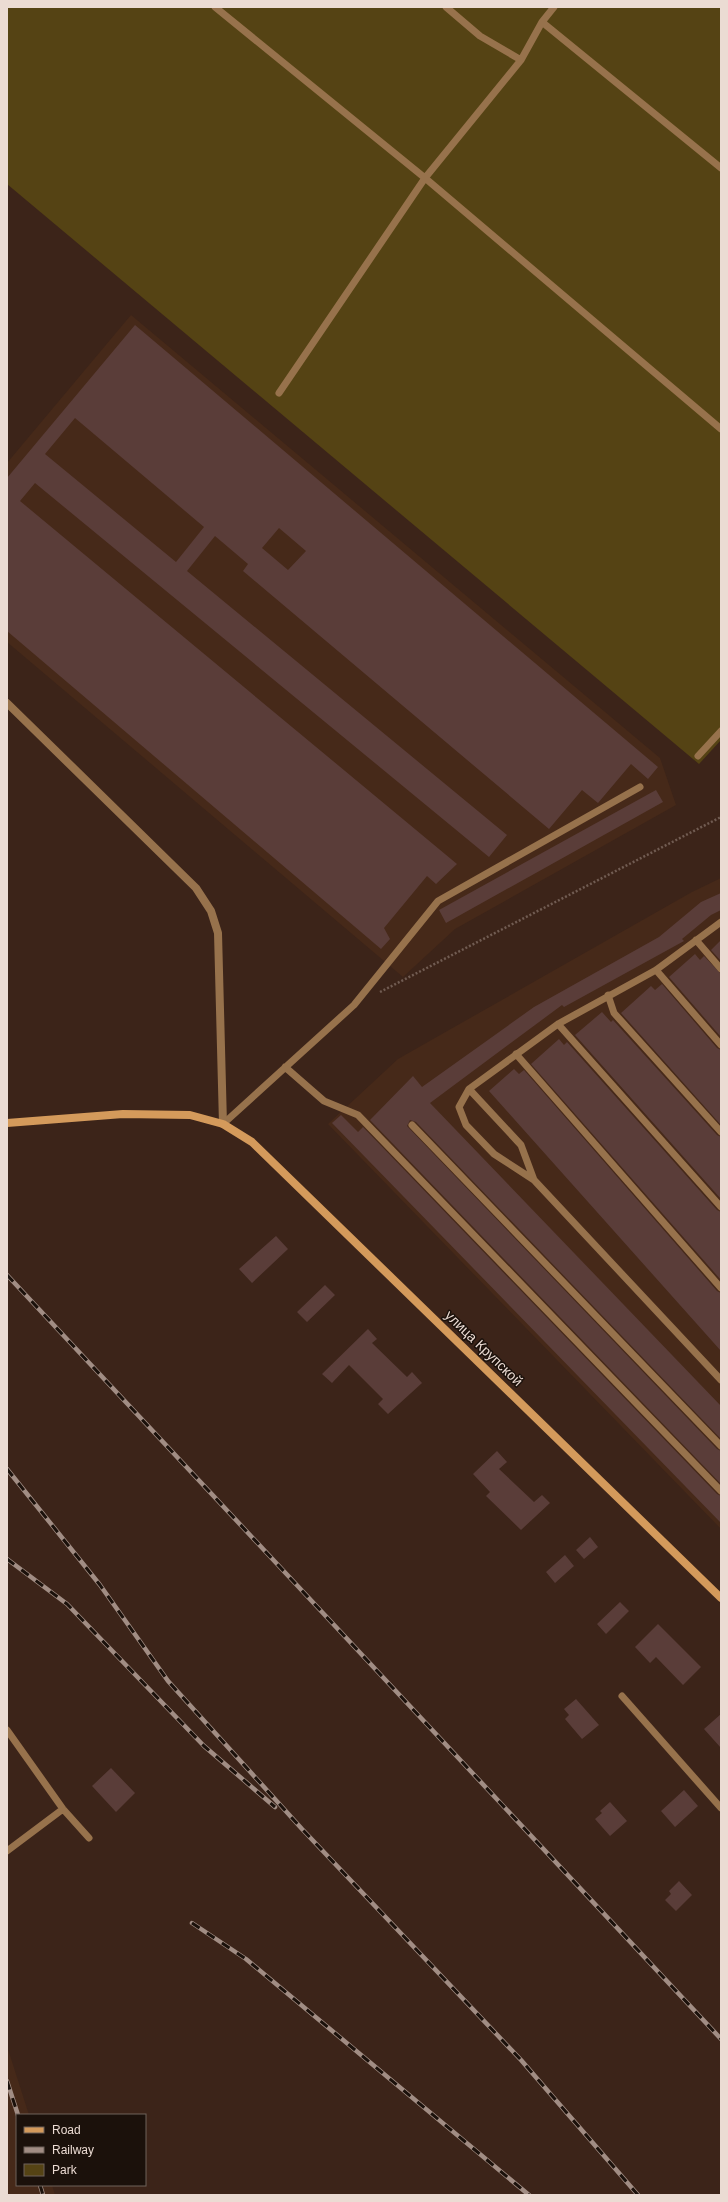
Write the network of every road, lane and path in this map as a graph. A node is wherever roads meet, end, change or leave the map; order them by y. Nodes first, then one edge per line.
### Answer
1 (216, 7) edge
2 (446, 7) edge
3 (554, 7) edge
4 (542, 22) junction
5 (521, 60) junction
6 (721, 168) edge
7 (425, 178) junction
8 (279, 393) dead end
9 (721, 428) edge
10 (7, 703) edge
11 (721, 731) edge
12 (698, 756) dead end
13 (640, 788) dead end
14 (721, 817) edge
15 (721, 922) edge
16 (696, 940) junction
17 (721, 968) edge
18 (656, 970) junction
19 (375, 994) dead end
20 (608, 995) junction
21 (558, 1024) junction
22 (721, 1045) edge
23 (516, 1054) junction
24 (285, 1067) junction
25 (469, 1088) junction
26 (7, 1123) edge
27 (223, 1124) junction
28 (412, 1125) dead end
29 (721, 1132) edge
30 (534, 1180) junction
31 (721, 1207) edge
32 (721, 1288) edge
33 (721, 1380) edge
34 (721, 1446) edge
35 (721, 1492) edge
36 (721, 1598) edge
37 (622, 1696) dead end
38 (7, 1730) edge
39 (721, 1808) edge
40 (63, 1809) junction
41 (90, 1838) dead end
42 (7, 1851) edge

1 - 7 lane
2 - 5 lane
3 - 4 lane
4 - 5 lane
4 - 6 lane
5 - 7 lane
7 - 8 lane
7 - 9 lane
10 - 27 street
11 - 12 lane
13 - 24 lane
14 - 19 path
15 - 16 lane
16 - 17 lane
16 - 18 lane
18 - 20 lane
18 - 22 lane
20 - 21 lane
20 - 29 lane
21 - 23 lane
21 - 31 lane
23 - 25 lane
23 - 32 lane
24 - 27 lane
24 - 35 lane
25 - 30 lane
25 - 30 lane
26 - 27 main road, улица Крупской
27 - 36 main road, улица Крупской
28 - 34 lane
30 - 33 lane
37 - 39 lane
38 - 40 lane
40 - 41 lane
40 - 42 lane

